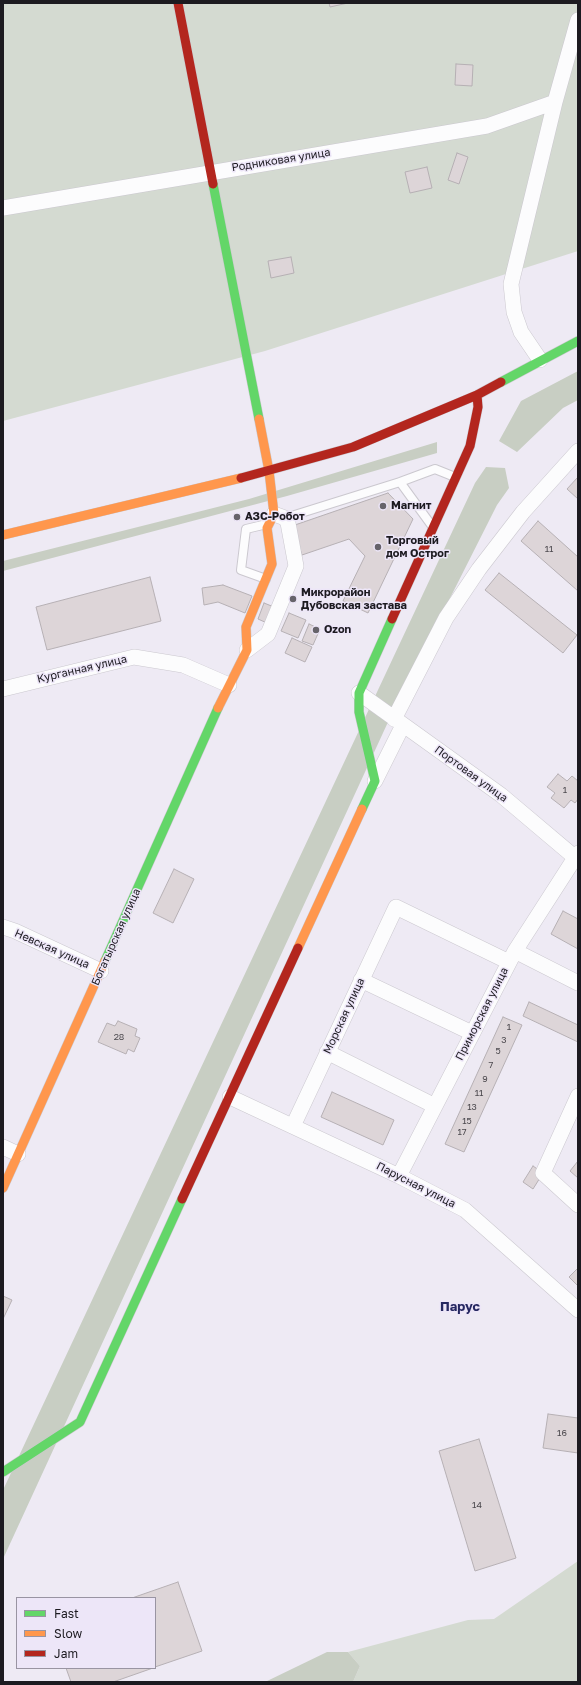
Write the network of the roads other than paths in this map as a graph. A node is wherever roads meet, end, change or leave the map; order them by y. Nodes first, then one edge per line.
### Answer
1 (178, 3) edge
2 (578, 20) edge
3 (555, 102) junction
4 (211, 172) junction
5 (3, 208) edge
6 (578, 341) edge
7 (540, 360) junction
8 (477, 395) junction
9 (578, 451) edge
10 (268, 471) junction
11 (456, 477) junction
12 (400, 482) junction
13 (276, 518) junction
14 (433, 527) junction
15 (3, 535) edge
16 (266, 579) junction
17 (247, 650) junction
18 (229, 685) junction
19 (3, 689) edge
20 (359, 693) junction
21 (398, 722) junction
22 (375, 781) junction
23 (577, 857) edge
24 (3, 927) edge
25 (512, 956) junction
26 (100, 971) junction
27 (361, 980) junction
28 (578, 983) edge
29 (472, 1033) junction
30 (327, 1052) junction
31 (578, 1096) edge
32 (230, 1097) junction
33 (435, 1106) junction
34 (293, 1126) junction
35 (3, 1147) edge
36 (18, 1154) junction
37 (399, 1176) junction
38 (3, 1188) edge
39 (578, 1205) edge
40 (578, 1310) edge
41 (3, 1472) edge

1 - 4 street
2 - 3 street
3 - 4 street, Родниковая улица
3 - 7 street
4 - 5 street, Родниковая улица
4 - 10 street
6 - 7 street
7 - 8 street
8 - 10 street
8 - 11 street
9 - 21 street
10 - 13 street
10 - 15 street
11 - 12 lane
11 - 14 street
12 - 13 lane
12 - 14 lane
13 - 16 street
13 - 16 lane
13 - 17 street
14 - 20 street
16 - 17 street
17 - 18 street, Богатырская улица
18 - 19 street, Курганная улица
18 - 26 street, Богатырская улица
20 - 21 street, Портовая улица
20 - 22 street
21 - 22 street
21 - 23 street, Портовая улица
22 - 32 street
23 - 25 street, Приморская улица
24 - 26 street, Невская улица
25 - 27 street, Морская улица
25 - 28 street
25 - 29 street, Приморская улица
26 - 36 street, Богатырская улица
27 - 29 street
27 - 30 street, Морская улица
29 - 33 street, Приморская улица
30 - 33 street
30 - 34 street, Морская улица
31 - 39 street
32 - 34 street, Парусная улица
32 - 41 street
33 - 37 street, Приморская улица
34 - 37 street, Парусная улица
35 - 36 street
36 - 38 street, Богатырская улица
37 - 40 street, Парусная улица

